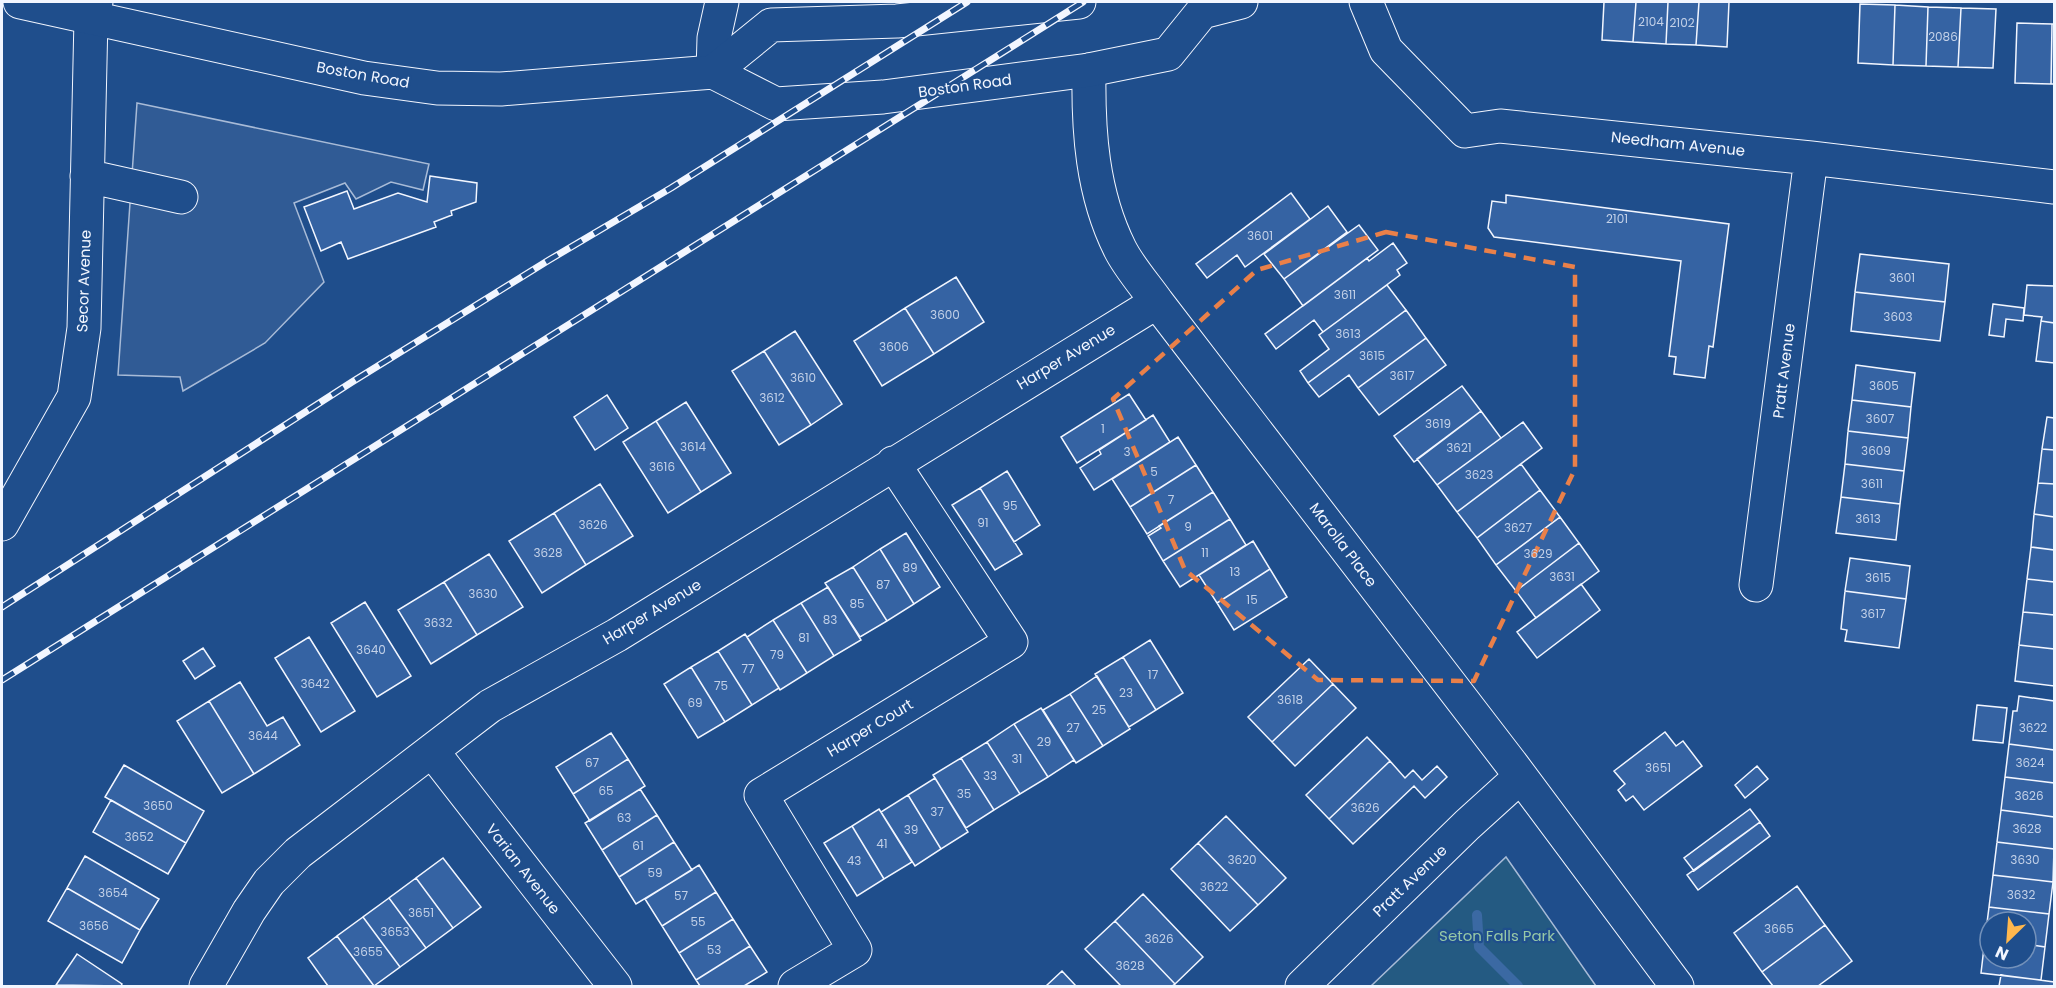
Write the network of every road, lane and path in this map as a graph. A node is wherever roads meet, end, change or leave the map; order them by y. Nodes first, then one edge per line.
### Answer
1 (20, 2) edge
2 (722, 2) edge
3 (1079, 2) edge
4 (1241, 2) edge
5 (1366, 2) edge
6 (1188, 7) edge
7 (93, 10) edge
8 (1089, 70) junction
9 (713, 72) junction
10 (1811, 158) junction
11 (87, 176) junction
12 (2055, 187) edge
13 (181, 197) dead end
14 (1156, 302) junction
15 (893, 463) junction
16 (2, 524) edge
17 (1756, 585) dead end
18 (432, 750) junction
19 (1520, 777) junction
20 (206, 987) edge
21 (615, 987) edge
22 (795, 987) edge
23 (1302, 987) edge
24 (1677, 987) edge

1 - 7 street, Boston Road
2 - 9 street
3 - 9 street
4 - 6 street, Boston Road
5 - 10 street, Needham Avenue
6 - 8 street, Boston Road
7 - 9 street, Boston Road
7 - 11 street, Secor Avenue
8 - 9 street, Boston Road
8 - 14 street, Marolla Place
10 - 12 street, Needham Avenue
10 - 17 street, Pratt Avenue
11 - 13 street
11 - 16 street, Secor Avenue
14 - 15 street, Harper Avenue
14 - 19 street, Marolla Place
15 - 18 street, Harper Avenue
15 - 22 street, Harper Court
18 - 20 street, Harper Avenue
18 - 21 street, Varian Avenue
19 - 23 street, Pratt Avenue
19 - 24 street, Marolla Place

